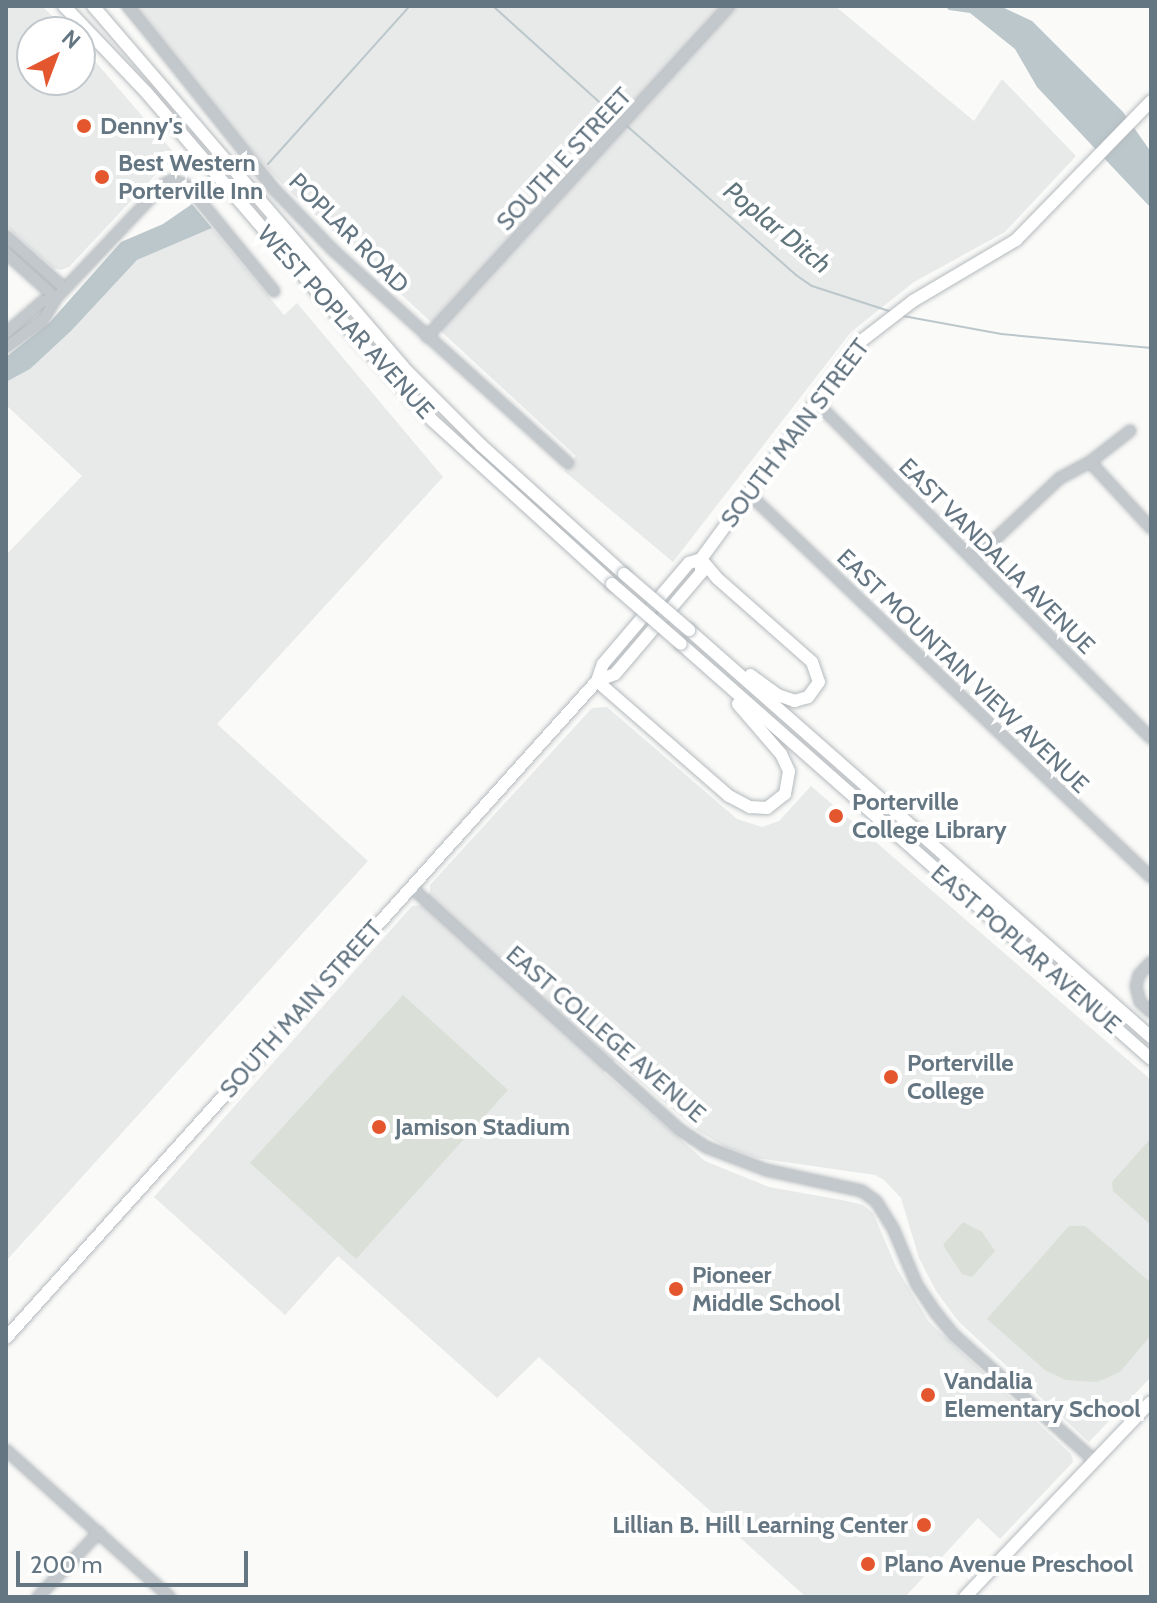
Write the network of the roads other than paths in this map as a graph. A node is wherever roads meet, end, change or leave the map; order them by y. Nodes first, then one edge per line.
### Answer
1 (64, 6) edge
2 (93, 6) edge
3 (128, 6) edge
4 (729, 6) edge
5 (1151, 101) edge
6 (6, 236) edge
7 (6, 253) edge
8 (65, 289) junction
9 (274, 291) dead end
10 (56, 298) junction
11 (6, 333) edge
12 (427, 337) junction
13 (6, 347) edge
14 (815, 401) junction
15 (1130, 431) dead end
16 (1090, 462) junction
17 (568, 463) dead end
18 (748, 493) junction
19 (1151, 528) edge
20 (701, 559) junction
21 (973, 560) junction
22 (662, 607) joint
23 (650, 617) joint
24 (689, 630) junction
25 (709, 670) junction
26 (597, 681) junction
27 (1151, 738) edge
28 (1151, 877) edge
29 (411, 887) junction
30 (1151, 962) edge
31 (1151, 1012) edge
32 (1151, 1037) edge
33 (1151, 1059) edge
34 (6, 1338) edge
35 (1151, 1402) edge
36 (7, 1453) edge
37 (1095, 1461) junction
38 (99, 1532) junction
39 (38, 1597) edge
40 (170, 1597) edge
41 (965, 1597) edge

1 - 23 main road, WEST POPLAR AVENUE, bridge
2 - 22 main road, WEST POPLAR AVENUE, bridge
3 - 12 street, POPLAR ROAD
4 - 12 street, SOUTH E STREET
5 - 14 main road, SOUTH MAIN STREET
6 - 8 street
7 - 10 street
8 - 9 street
8 - 10 street
10 - 11 street
10 - 13 street
12 - 17 street, POPLAR ROAD
14 - 18 main road, SOUTH MAIN STREET
14 - 21 street, EAST VANDALIA AVENUE
15 - 16 street
16 - 19 street
16 - 21 street
18 - 20 main road, SOUTH MAIN STREET
18 - 28 street, EAST MOUNTAIN VIEW AVENUE
20 - 24 main road
20 - 26 main road, SOUTH MAIN STREET
21 - 27 street, EAST VANDALIA AVENUE
22 - 24 main road, EAST POPLAR AVENUE, bridge
23 - 25 main road, EAST POPLAR AVENUE, bridge
24 - 32 main road, EAST POPLAR AVENUE
25 - 26 main road
25 - 33 main road, EAST POPLAR AVENUE
26 - 29 main road, SOUTH MAIN STREET
29 - 34 main road, SOUTH MAIN STREET
29 - 37 street, EAST COLLEGE AVENUE
30 - 31 street, EAST POPLAR AVENUE
35 - 37 main road
36 - 38 street
37 - 41 main road
38 - 39 street
38 - 40 street

